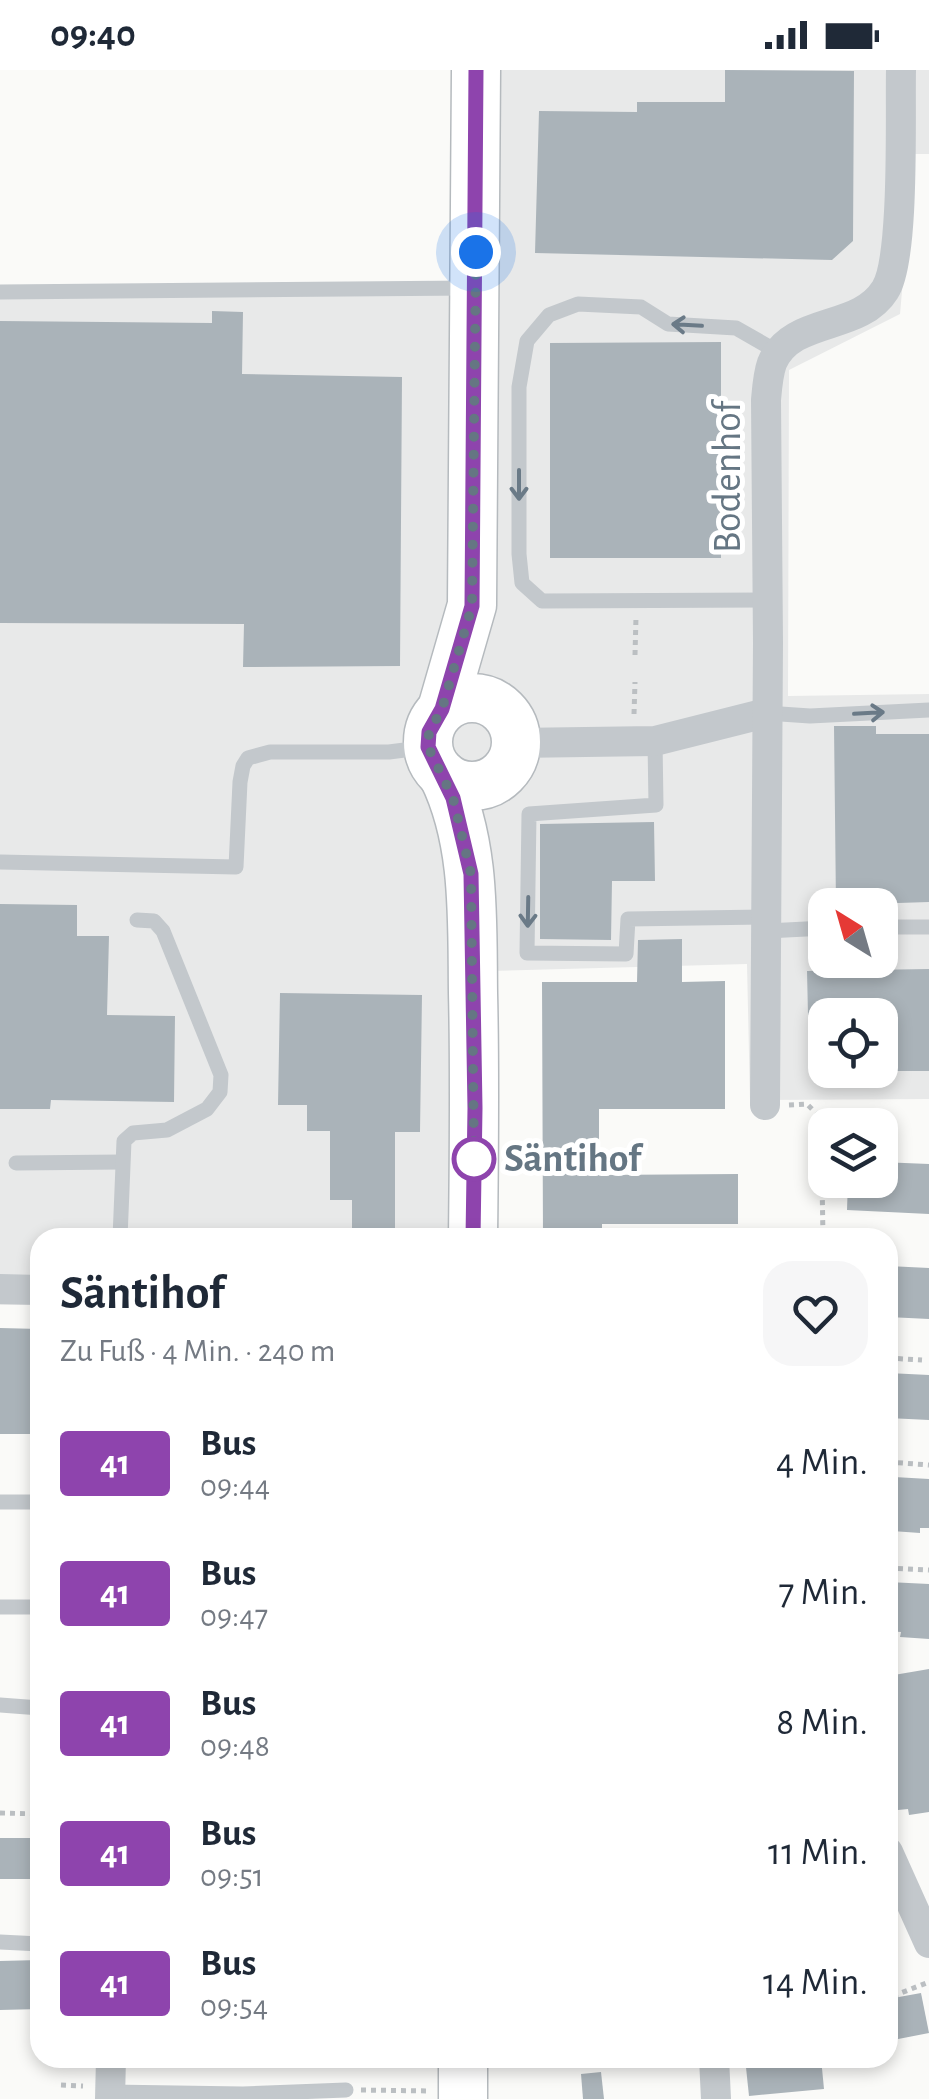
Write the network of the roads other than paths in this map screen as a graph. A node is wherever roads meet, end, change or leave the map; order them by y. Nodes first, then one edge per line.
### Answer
1 (476, 70) edge
2 (901, 70) edge
3 (476, 288) junction
4 (0, 292) edge
5 (778, 352) junction
6 (767, 600) junction
7 (472, 606) junction
8 (929, 710) edge
9 (766, 713) junction
10 (645, 731) junction
11 (505, 743) junction
12 (438, 744) junction
13 (0, 862) edge
14 (471, 874) junction
15 (137, 920) dead end
16 (767, 924) junction
17 (929, 926) edge
18 (808, 927) edge
19 (898, 927) edge
20 (765, 1105) road end
21 (122, 1162) junction
22 (16, 1163) dead end
23 (120, 1228) edge
24 (473, 1228) edge
25 (0, 1289) edge
26 (30, 1290) edge
27 (0, 1502) edge
28 (30, 1502) edge
29 (0, 1606) edge
30 (30, 1607) edge
31 (0, 1705) edge
32 (30, 1707) edge
33 (898, 1874) edge
34 (0, 1942) edge
35 (929, 1943) edge
36 (30, 1944) edge
37 (111, 2068) edge
38 (714, 2068) edge
39 (346, 2090) road end
40 (110, 2096) edge
41 (716, 2099) edge

1 - 3 main road
2 - 5 street, Bodenhof
3 - 4 lane
3 - 7 main road
5 - 6 street, Bodenhof
5 -> 6 lane
6 - 9 street, Bodenhof
7 - 11 main road
7 - 12 main road
9 -> 8 lane
9 - 10 street
9 - 16 street, Bodenhof
10 - 11 street
10 -> 16 lane
11 - 12 main road
11 - 12 main road
11 - 14 main road
12 - 13 lane
12 - 14 main road
14 - 24 main road
15 - 21 lane
16 - 18 lane
16 - 20 street, Bodenhof
17 - 19 lane
21 - 22 lane
21 - 23 lane
25 - 26 street
27 - 28 lane
29 - 30 lane
31 - 32 lane
33 - 35 street
34 - 36 lane
37 - 40 street
38 - 41 street
39 - 40 lane

